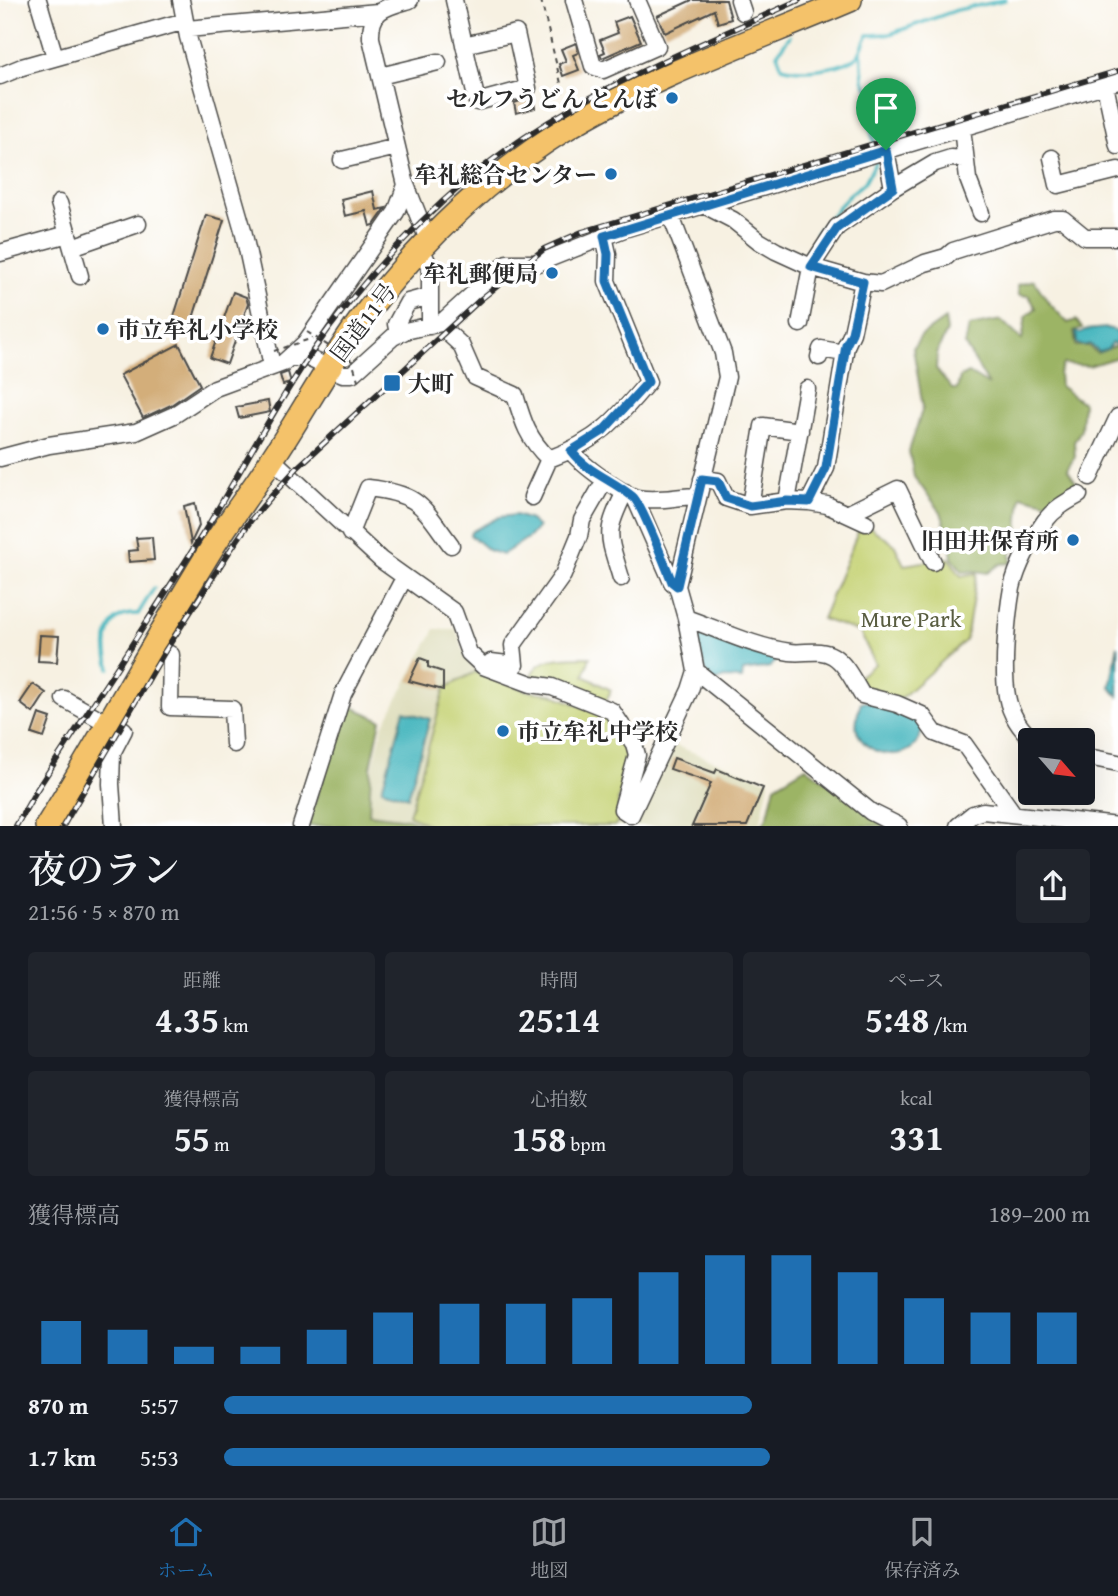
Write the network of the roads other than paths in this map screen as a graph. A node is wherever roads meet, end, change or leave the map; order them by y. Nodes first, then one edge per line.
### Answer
1 (38, 0) edge
2 (181, 0) edge
3 (410, 0) edge
4 (454, 0) edge
5 (574, 0) edge
6 (637, 0) edge
7 (850, 0) edge
8 (378, 12) junction
9 (186, 25) junction
10 (464, 45) junction
11 (55, 57) junction
12 (438, 62) dead end
13 (0, 76) edge
14 (380, 76) junction
15 (1112, 83) edge
16 (962, 128) junction
17 (1118, 146) edge
18 (397, 147) junction
19 (886, 150) junction
20 (1052, 158) dead end
21 (964, 159) junction
22 (342, 160) dead end
23 (1118, 170) edge
24 (406, 185) junction
25 (893, 188) junction
26 (58, 203) dead end
27 (704, 205) junction
28 (981, 213) dead end
29 (671, 216) junction
30 (138, 224) dead end
31 (604, 236) junction
32 (1118, 237) edge
33 (70, 240) junction
34 (425, 244) junction
35 (0, 253) edge
36 (811, 267) junction
37 (80, 276) dead end
38 (863, 282) junction
39 (430, 296) junction
40 (800, 324) dead end
41 (430, 326) junction
42 (398, 334) junction
43 (450, 335) dead end
44 (845, 353) junction
45 (819, 357) dead end
46 (290, 358) junction
47 (273, 359) junction
48 (328, 368) junction
49 (807, 389) dead end
50 (1118, 417) edge
51 (800, 431) junction
52 (571, 451) junction
53 (0, 458) edge
54 (272, 459) junction
55 (549, 459) junction
56 (1090, 477) dead end
57 (702, 479) junction
58 (605, 480) junction
59 (630, 495) junction
60 (1079, 495) dead end
61 (698, 496) junction
62 (532, 497) dead end
63 (787, 501) junction
64 (809, 502) junction
65 (750, 506) junction
66 (847, 514) junction
67 (866, 523) dead end
68 (350, 533) junction
69 (452, 545) dead end
70 (933, 562) dead end
71 (404, 578) junction
72 (621, 578) dead end
73 (677, 586) junction
74 (686, 618) junction
75 (154, 645) junction
76 (483, 666) junction
77 (696, 671) junction
78 (64, 699) dead end
79 (107, 721) junction
80 (1020, 728) edge
81 (234, 744) dead end
82 (1096, 759) edge
83 (1118, 763) edge
84 (1013, 813) junction
85 (47, 826) edge
86 (114, 826) edge
87 (301, 826) edge
88 (900, 826) edge
89 (958, 826) edge
90 (1118, 826) edge

1 - 11 street
2 - 9 street
3 - 8 street
4 - 10 street
5 - 6 street
7 - 34 highway, 国道11号
8 - 9 street
8 - 14 street
9 - 11 street
9 - 47 street
10 - 10 street
11 - 13 street
12 - 14 street
14 - 18 street
15 - 16 street
15 - 17 street
16 - 19 street
16 - 21 street
18 - 22 street
18 - 24 street
19 - 25 street
19 - 27 street
20 - 23 street
21 - 25 street
21 - 28 street
24 - 34 street
24 - 46 street
25 - 36 street
26 - 33 street
27 - 29 street
27 - 36 street
29 - 31 street
29 - 57 street
30 - 33 street
31 - 41 street
31 - 52 street
32 - 38 street
33 - 35 street
33 - 37 street
34 - 39 street
34 - 48 highway, 国道11号
36 - 38 street
36 - 40 street
38 - 44 street
39 - 41 street
39 - 42 street
41 - 42 street
42 - 48 street
43 - 55 street
44 - 45 street
44 - 64 street
46 - 47 street
46 - 48 street
47 - 53 street
48 - 54 highway, 国道11号
49 - 51 street
50 - 56 street
51 - 63 street
51 - 65 street
52 - 55 street
52 - 58 street
54 - 68 street
54 - 75 highway, 国道11号
55 - 62 street
57 - 61 street
57 - 65 street
58 - 59 street
58 - 76 street
59 - 61 street
59 - 72 street
59 - 73 street
60 - 80 street
61 - 73 street
63 - 64 street
63 - 65 street
64 - 66 street
66 - 67 street
66 - 70 street
68 - 69 street
68 - 71 street
71 - 76 street
71 - 87 street
73 - 74 street
74 - 77 street
74 - 84 street
75 - 79 highway, 国道11号
75 - 81 street
76 - 77 street
77 - 88 street
78 - 79 street
79 - 85 highway, 国道11号
79 - 86 street
82 - 83 street
84 - 89 street
84 - 90 street

